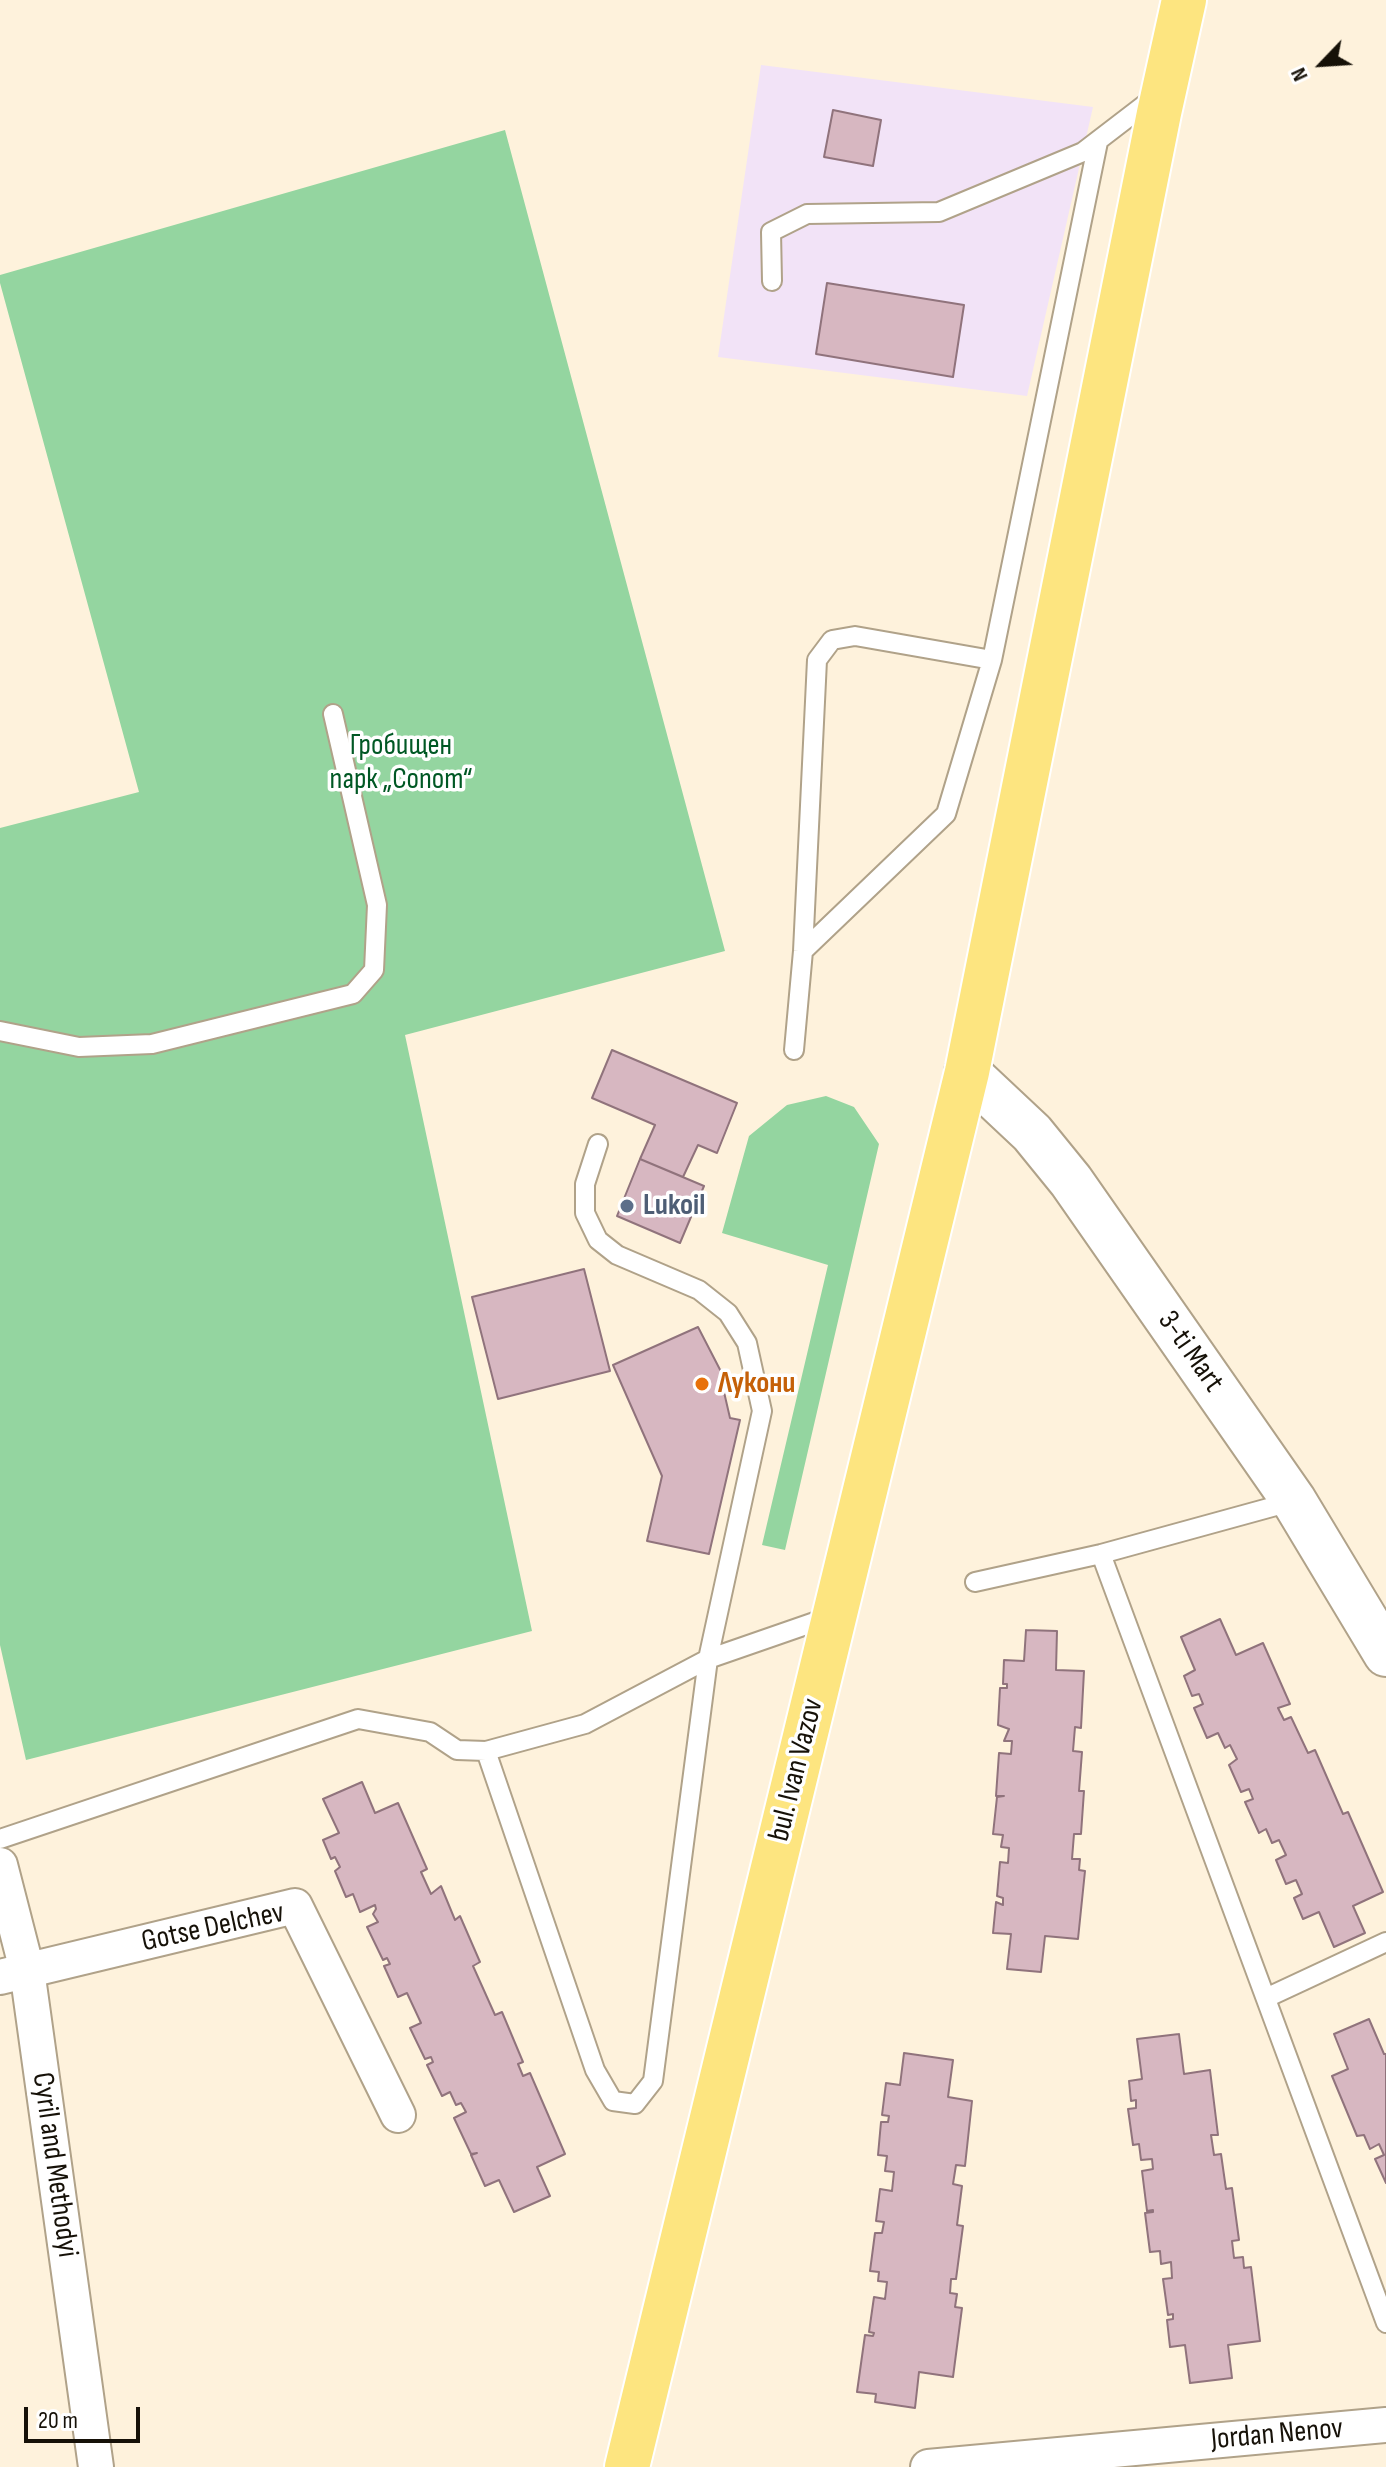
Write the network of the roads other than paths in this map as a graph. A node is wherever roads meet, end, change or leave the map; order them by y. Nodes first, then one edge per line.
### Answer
1 (1184, 0) edge
2 (1164, 90) junction
3 (1098, 142) junction
4 (772, 281) dead end
5 (992, 660) junction
6 (333, 714) dead end
7 (803, 951) junction
8 (0, 1031) edge
9 (794, 1050) dead end
10 (967, 1072) junction
11 (598, 1144) dead end
12 (1294, 1501) junction
13 (1101, 1554) junction
14 (975, 1582) dead end
15 (835, 1615) junction
16 (1386, 1654) edge
17 (708, 1659) junction
18 (486, 1751) junction
19 (0, 1839) edge
20 (0, 1865) edge
21 (1386, 1942) edge
22 (14, 1974) edge
23 (1266, 1998) junction
24 (398, 2115) dead end
25 (1386, 2323) edge
26 (1386, 2425) edge
27 (96, 2467) edge
28 (627, 2467) edge
29 (928, 2467) edge

1 - 2 main road, bul. Ivan Vazov
2 - 3 lane
2 - 10 main road, bul. Ivan Vazov
3 - 4 lane
3 - 5 lane
5 - 7 lane
5 - 7 lane
6 - 8 lane
7 - 9 lane
10 - 12 street, 3-ti Mart
10 - 15 main road, bul. Ivan Vazov
11 - 17 lane
12 - 13 lane
12 - 16 street, 3-ti Mart
13 - 14 lane
13 - 23 lane
15 - 17 lane
15 - 28 main road, bul. Ivan Vazov
17 - 18 lane
17 - 18 lane
18 - 19 lane
20 - 22 street, Cyril and Methodyi
21 - 23 lane
22 - 24 street, Gotse Delchev
22 - 27 street, Cyril and Methodyi
23 - 25 lane
26 - 29 street, Jordan Nenov

